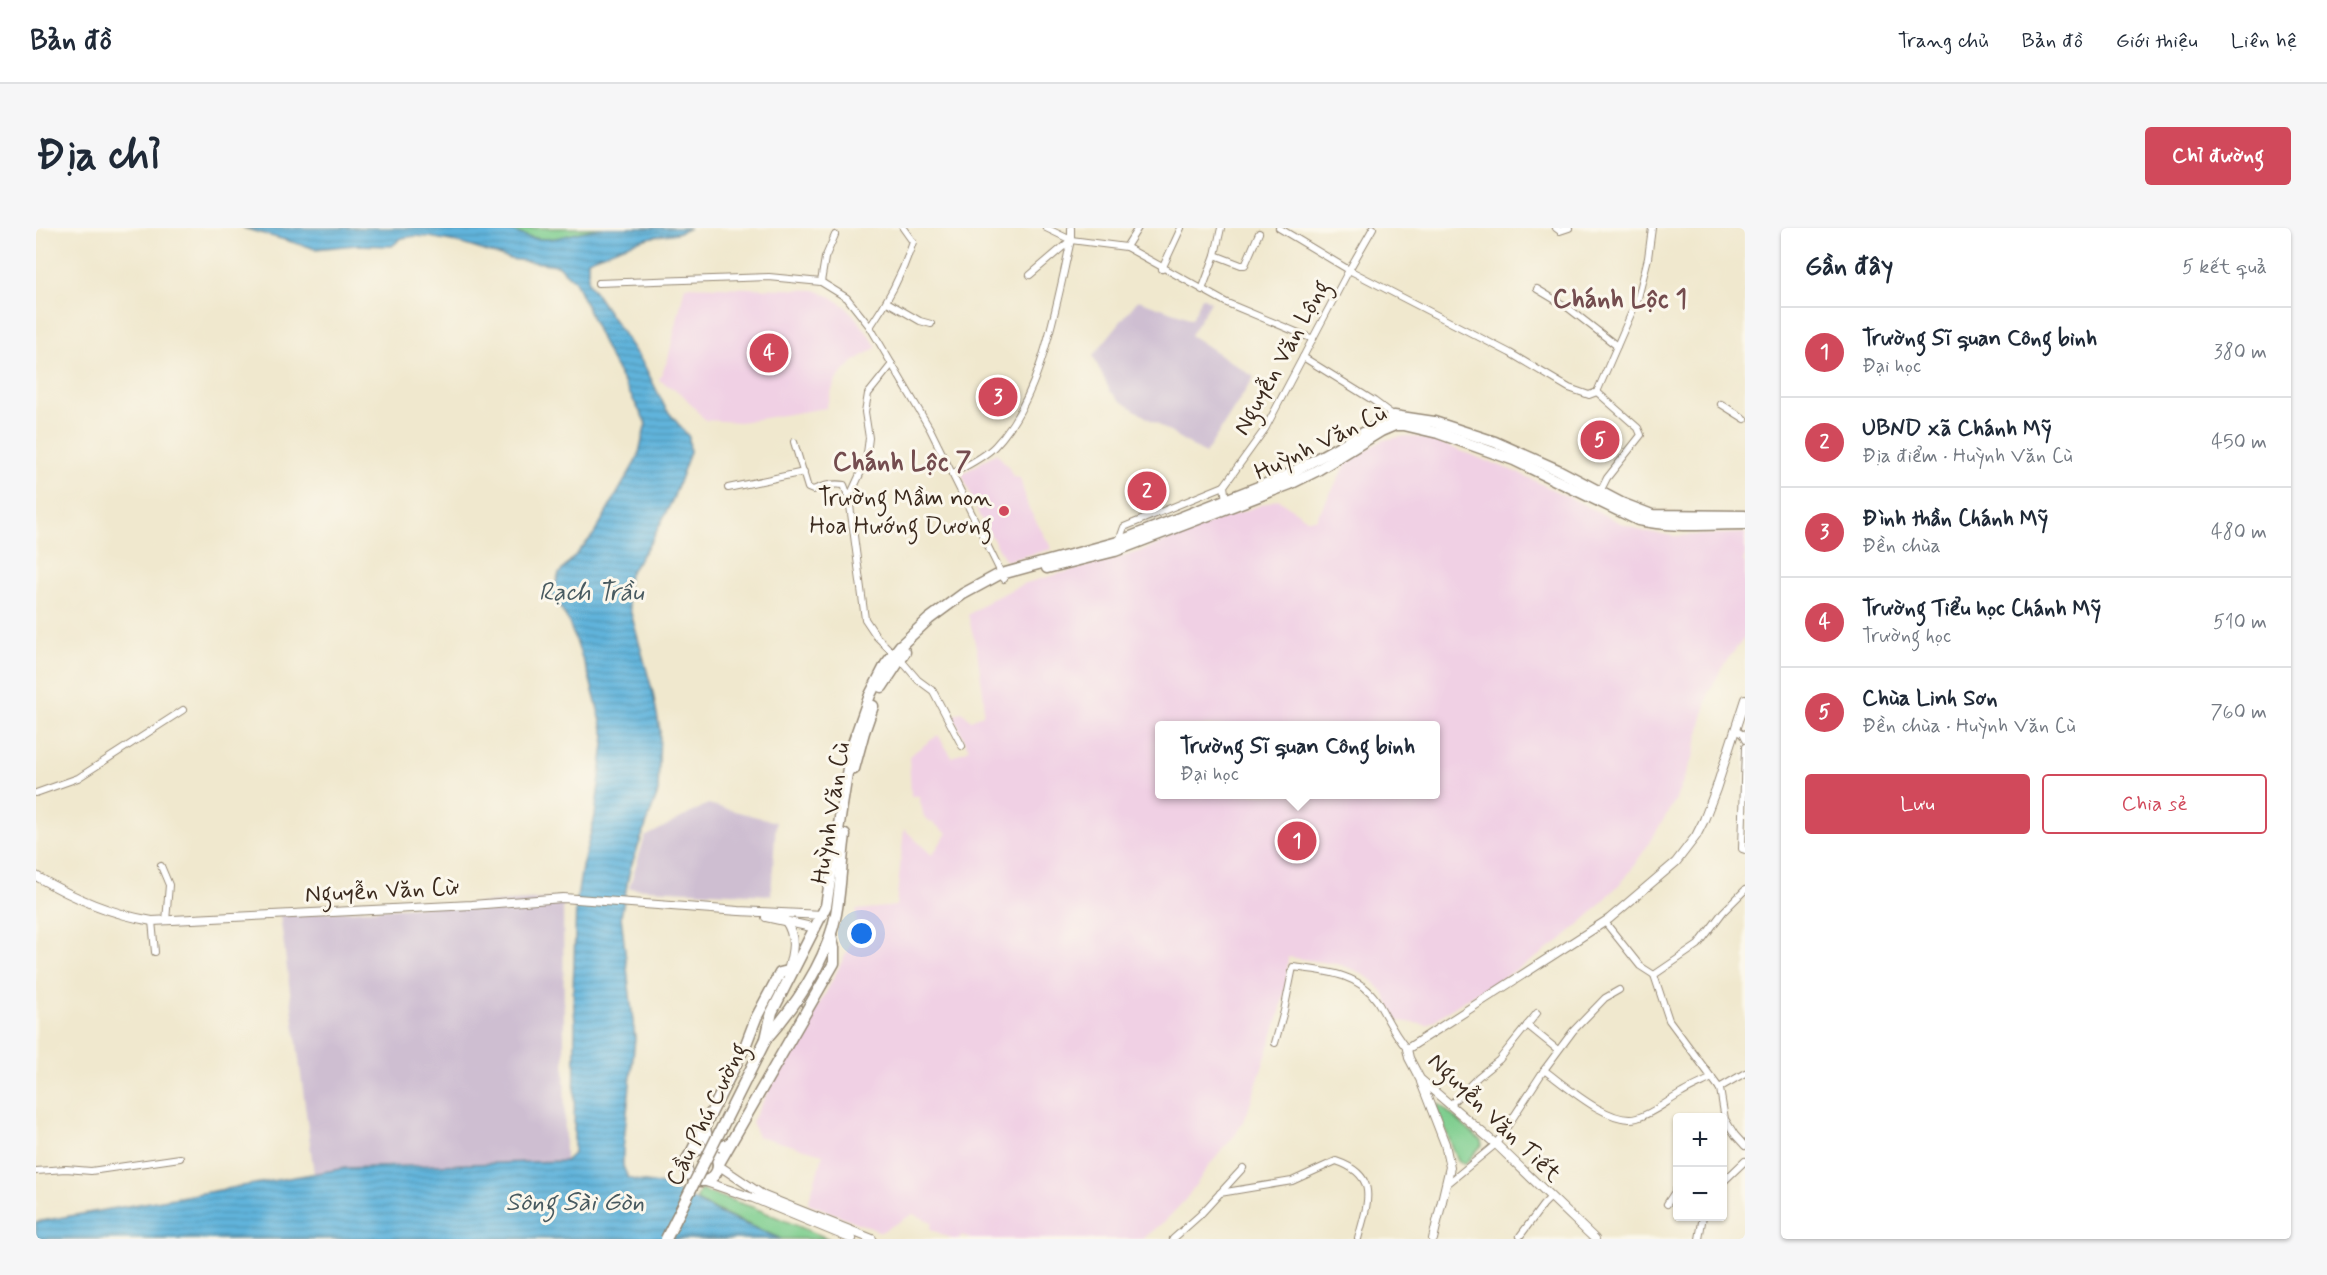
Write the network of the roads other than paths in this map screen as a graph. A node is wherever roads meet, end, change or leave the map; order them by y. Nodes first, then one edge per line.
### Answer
1 (903, 228) edge
2 (1046, 228) edge
3 (1071, 228) edge
4 (1138, 228) edge
5 (1181, 228) edge
6 (1221, 228) edge
7 (1279, 228) edge
8 (1373, 228) edge
9 (1556, 228) edge
10 (1569, 228) edge
11 (1652, 228) edge
12 (1259, 233) dead end
13 (835, 235) dead end
14 (1071, 240) junction
15 (1126, 248) junction
16 (1215, 255) junction
17 (1162, 268) junction
18 (1349, 270) junction
19 (1030, 275) dead end
20 (821, 282) junction
21 (598, 283) dead end
22 (1537, 288) dead end
23 (1202, 290) junction
24 (887, 303) junction
25 (931, 324) dead end
26 (870, 327) junction
27 (1313, 339) junction
28 (1617, 346) junction
29 (1304, 357) junction
30 (892, 364) junction
31 (1597, 392) junction
32 (1721, 404) dead end
33 (1394, 416) junction
34 (1745, 418) edge
35 (1404, 425) junction
36 (794, 442) dead end
37 (804, 472) junction
38 (952, 474) junction
39 (1224, 486) junction
40 (728, 488) dead end
41 (1600, 492) junction
42 (849, 498) junction
43 (1227, 503) junction
44 (1745, 516) edge
45 (1745, 524) edge
46 (1117, 546) junction
47 (1002, 577) junction
48 (897, 656) junction
49 (1745, 699) edge
50 (183, 710) dead end
51 (1735, 730) junction
52 (1745, 740) edge
53 (962, 746) dead end
54 (1745, 747) edge
55 (36, 794) edge
56 (1745, 850) edge
57 (161, 866) dead end
58 (36, 876) edge
59 (1745, 890) edge
60 (739, 912) junction
61 (823, 915) junction
62 (835, 917) junction
63 (785, 920) junction
64 (152, 921) junction
65 (166, 921) junction
66 (1605, 922) junction
67 (816, 928) junction
68 (831, 935) junction
69 (834, 948) junction
70 (155, 952) dead end
71 (798, 962) junction
72 (788, 971) junction
73 (1654, 975) junction
74 (1619, 990) dead end
75 (1538, 1012) dead end
76 (1527, 1025) junction
77 (766, 1039) junction
78 (1275, 1043) dead end
79 (1407, 1049) junction
80 (1558, 1050) junction
81 (1544, 1070) junction
82 (1745, 1073) edge
83 (1712, 1078) junction
84 (1420, 1079) junction
85 (1719, 1088) junction
86 (1450, 1106) junction
87 (1723, 1113) edge
88 (705, 1124) junction
89 (1727, 1124) edge
90 (1496, 1144) junction
91 (1745, 1146) edge
92 (692, 1151) junction
93 (723, 1154) junction
94 (180, 1158) dead end
95 (1745, 1161) edge
96 (1243, 1168) dead end
97 (36, 1171) edge
98 (1727, 1178) edge
99 (703, 1181) junction
100 (1446, 1185) junction
101 (1220, 1193) junction
102 (1673, 1194) edge
103 (1551, 1197) junction
104 (1667, 1204) dead end
105 (1702, 1221) edge
106 (1521, 1236) dead end
107 (666, 1239) edge
108 (852, 1239) edge
109 (872, 1239) edge
110 (1173, 1239) edge
111 (1358, 1239) edge
112 (1432, 1239) edge
113 (1595, 1239) edge
114 (1699, 1239) edge

1 - 24 street
2 - 14 street
3 - 14 street
4 - 15 street
5 - 17 street
6 - 16 street
7 - 18 street, Nguyễn Văn Lộng
8 - 18 street
9 - 10 street
11 - 28 street
12 - 16 street
13 - 20 street
14 - 15 street
14 - 19 street
14 - 38 street
15 - 17 street
16 - 23 street
17 - 23 street
18 - 27 street, Nguyễn Văn Lộng
18 - 31 street
20 - 21 street
20 - 26 street
22 - 28 street
23 - 27 street
24 - 25 street
24 - 26 street
26 - 30 street
27 - 29 street, Nguyễn Văn Lộng
28 - 31 street
29 - 33 street
29 - 39 street, Nguyễn Văn Lộng
30 - 38 street
30 - 42 street
31 - 41 street
32 - 34 street
33 - 35 main road
33 - 41 main road
33 - 43 main road
35 - 43 main road, Huỳnh Văn Cù
35 - 45 main road, Huỳnh Văn Cù
36 - 37 street
37 - 40 street
37 - 42 street
38 - 47 street
39 - 43 street
39 - 46 street, Huỳnh Văn Cù
41 - 44 main road
42 - 48 street
43 - 46 main road
46 - 47 main road
47 - 48 main road
48 - 53 street
48 - 61 main road
48 - 62 main road, Huỳnh Văn Cù
49 - 51 street
50 - 55 street
51 - 52 street
51 - 66 street
54 - 56 street
57 - 65 street
58 - 64 street, Nguyễn Văn Cừ
59 - 73 street
60 - 61 street, Nguyễn Văn Cừ
60 - 63 street, Nguyễn Văn Cừ
60 - 65 street, Nguyễn Văn Cừ
61 - 62 main road
61 - 67 main road
62 - 68 main road, Huỳnh Văn Cù
63 - 67 street, Nguyễn Văn Cừ
63 - 72 street
64 - 65 street, Nguyễn Văn Cừ
64 - 70 street
66 - 73 street
66 - 79 street
67 - 68 main road
67 - 71 main road
68 - 69 main road, Huỳnh Văn Cù
68 - 77 main road, Huỳnh Văn Cù
69 - 77 main road
69 - 93 main road
71 - 72 main road
71 - 77 main road
72 - 77 main road
72 - 88 main road
73 - 83 street
74 - 80 street
75 - 76 street
76 - 80 street
76 - 86 street
77 - 107 main road, Cầu Phú Cường, bridge
78 - 79 street, Nguyễn Văn Tiết
79 - 84 street, Nguyễn Văn Tiết
80 - 81 street
81 - 83 street
81 - 90 street
82 - 85 street
83 - 85 street
84 - 86 street, Nguyễn Văn Tiết
84 - 100 street
85 - 87 street
86 - 90 street, Nguyễn Văn Tiết
88 - 92 main road
88 - 93 main road
89 - 91 street
90 - 100 street
90 - 103 street, Nguyễn Văn Tiết
92 - 93 main road
92 - 99 main road
93 - 99 main road
93 - 109 street
94 - 97 street
95 - 98 street
96 - 101 street
99 - 108 street
100 - 112 street
101 - 110 street
101 - 111 street
102 - 104 street
103 - 106 street
103 - 113 street, Nguyễn Văn Tiết
105 - 114 street

